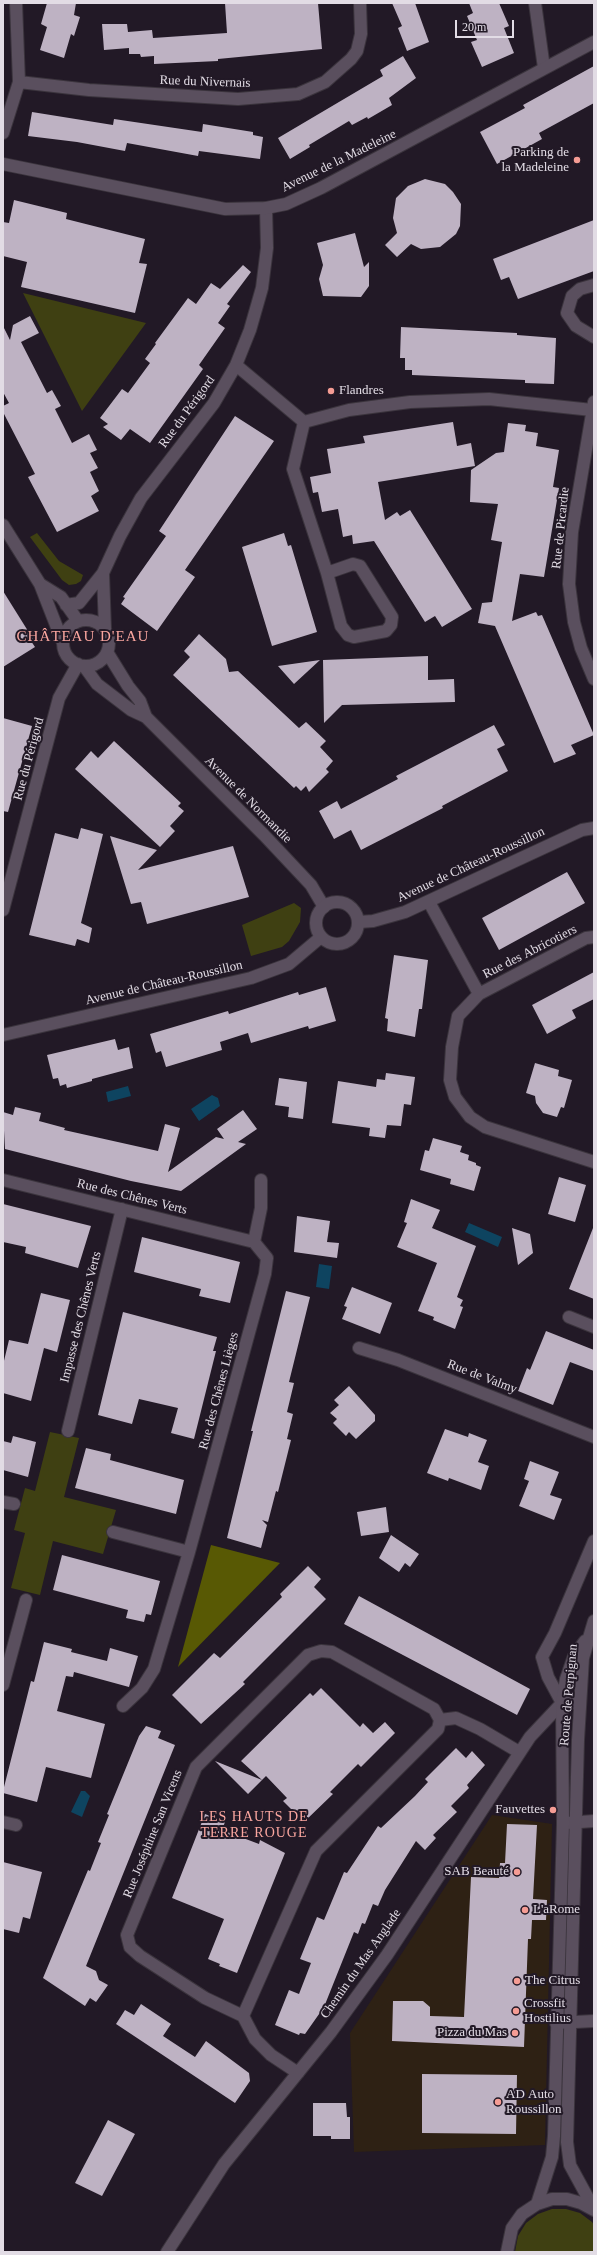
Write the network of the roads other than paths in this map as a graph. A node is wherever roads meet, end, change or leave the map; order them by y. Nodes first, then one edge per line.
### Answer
1 (16, 3) edge
2 (360, 3) edge
3 (535, 3) edge
4 (594, 42) edge
5 (544, 68) junction
6 (19, 82) junction
7 (3, 133) edge
8 (3, 164) edge
9 (266, 208) junction
10 (594, 285) edge
11 (594, 337) edge
12 (236, 365) junction
13 (593, 406) edge
14 (304, 422) junction
15 (3, 525) edge
16 (103, 573) junction
17 (327, 573) junction
18 (40, 584) junction
19 (79, 603) junction
20 (66, 605) junction
21 (78, 621) junction
22 (105, 630) junction
23 (63, 643) junction
24 (107, 652) junction
25 (81, 665) junction
26 (594, 679) edge
27 (146, 717) junction
28 (594, 828) edge
29 (429, 902) junction
30 (324, 907) junction
31 (3, 910) edge
32 (359, 922) junction
33 (321, 937) junction
34 (594, 937) edge
35 (478, 994) junction
36 (3, 1035) edge
37 (594, 1162) edge
38 (3, 1180) edge
39 (261, 1180) dead end
40 (122, 1209) junction
41 (254, 1242) junction
42 (570, 1317) dead end
43 (594, 1327) edge
44 (358, 1348) dead end
45 (68, 1431) dead end
46 (594, 1437) edge
47 (113, 1532) dead end
48 (594, 1541) edge
49 (189, 1552) junction
50 (26, 1600) dead end
51 (594, 1621) edge
52 (588, 1635) junction
53 (3, 1685) edge
54 (562, 1703) junction
55 (580, 1704) junction
56 (123, 1706) dead end
57 (440, 1720) junction
58 (519, 1752) junction
59 (594, 1821) edge
60 (3, 1822) edge
61 (569, 1823) junction
62 (16, 1825) dead end
63 (243, 2016) junction
64 (594, 2021) edge
65 (556, 2023) junction
66 (570, 2024) junction
67 (298, 2073) junction
68 (537, 2204) junction
69 (594, 2209) edge
70 (167, 2252) edge
71 (507, 2252) edge

1 - 6 street
2 - 6 street, Rue du Nivernais
3 - 5 street
4 - 5 street, Avenue de la Madeleine
5 - 9 street, Avenue de la Madeleine
6 - 7 street
8 - 9 street, Avenue de la Madeleine
9 - 12 street, Rue du Périgord
10 - 11 street
12 - 14 street
12 - 16 street, Rue du Périgord
13 - 14 street
13 - 26 street, Rue de Picardie
14 - 17 street
15 - 18 street, Avenue de Normandie
16 - 19 street, Rue du Périgord
16 - 22 street, Rue du Périgord
17 - 17 street
18 - 20 street, Avenue de Normandie
18 - 23 street, Avenue de Normandie
19 - 20 street
19 - 21 street
20 - 21 street, Avenue de Normandie
21 - 22 street
21 - 23 street
22 - 24 street, Avenue de Normandie
23 - 25 street, Avenue de Normandie
24 - 25 street
24 - 27 street, Avenue de Normandie
25 - 27 street, Avenue de Normandie
25 - 31 street, Rue du Périgord
27 - 30 street, Avenue de Normandie
28 - 29 street, Avenue de Château-Roussillon
29 - 32 street, Avenue de Château-Roussillon
29 - 35 street, Rue des Abricotiers
30 - 32 street
30 - 33 street
32 - 33 street
33 - 36 street, Avenue de Château-Roussillon
34 - 35 street, Rue des Abricotiers
35 - 37 street, Rue des Abricotiers
38 - 40 street, Rue des Chênes Verts
39 - 41 street
40 - 41 street, Rue des Chênes Verts
40 - 45 street, Impasse des Chênes Verts
41 - 49 street, Rue des Chênes Lièges
42 - 43 street
44 - 46 street, Rue de Valmy
47 - 49 street
48 - 54 street
49 - 56 street, Rue des Chênes Lièges
50 - 53 street
51 - 52 street
52 - 54 street, Route de Perpignan
52 - 55 street, Route de Perpignan
54 - 55 street
54 - 58 street, Chemin du Mas Anglade
54 - 61 street, Route de Perpignan
55 - 61 street, Route de Perpignan
57 - 58 street
57 - 63 street
57 - 63 street, Rue Joséphine San Vicens
58 - 67 street, Chemin du Mas Anglade
59 - 61 street
60 - 62 street
61 - 65 street, Route de Perpignan
61 - 66 street, Route de Perpignan
63 - 67 street
64 - 66 street
65 - 66 street
65 - 68 street, Route de Perpignan
66 - 69 street, Route de Perpignan
67 - 70 street, Chemin du Mas Anglade
68 - 69 street
68 - 71 street

